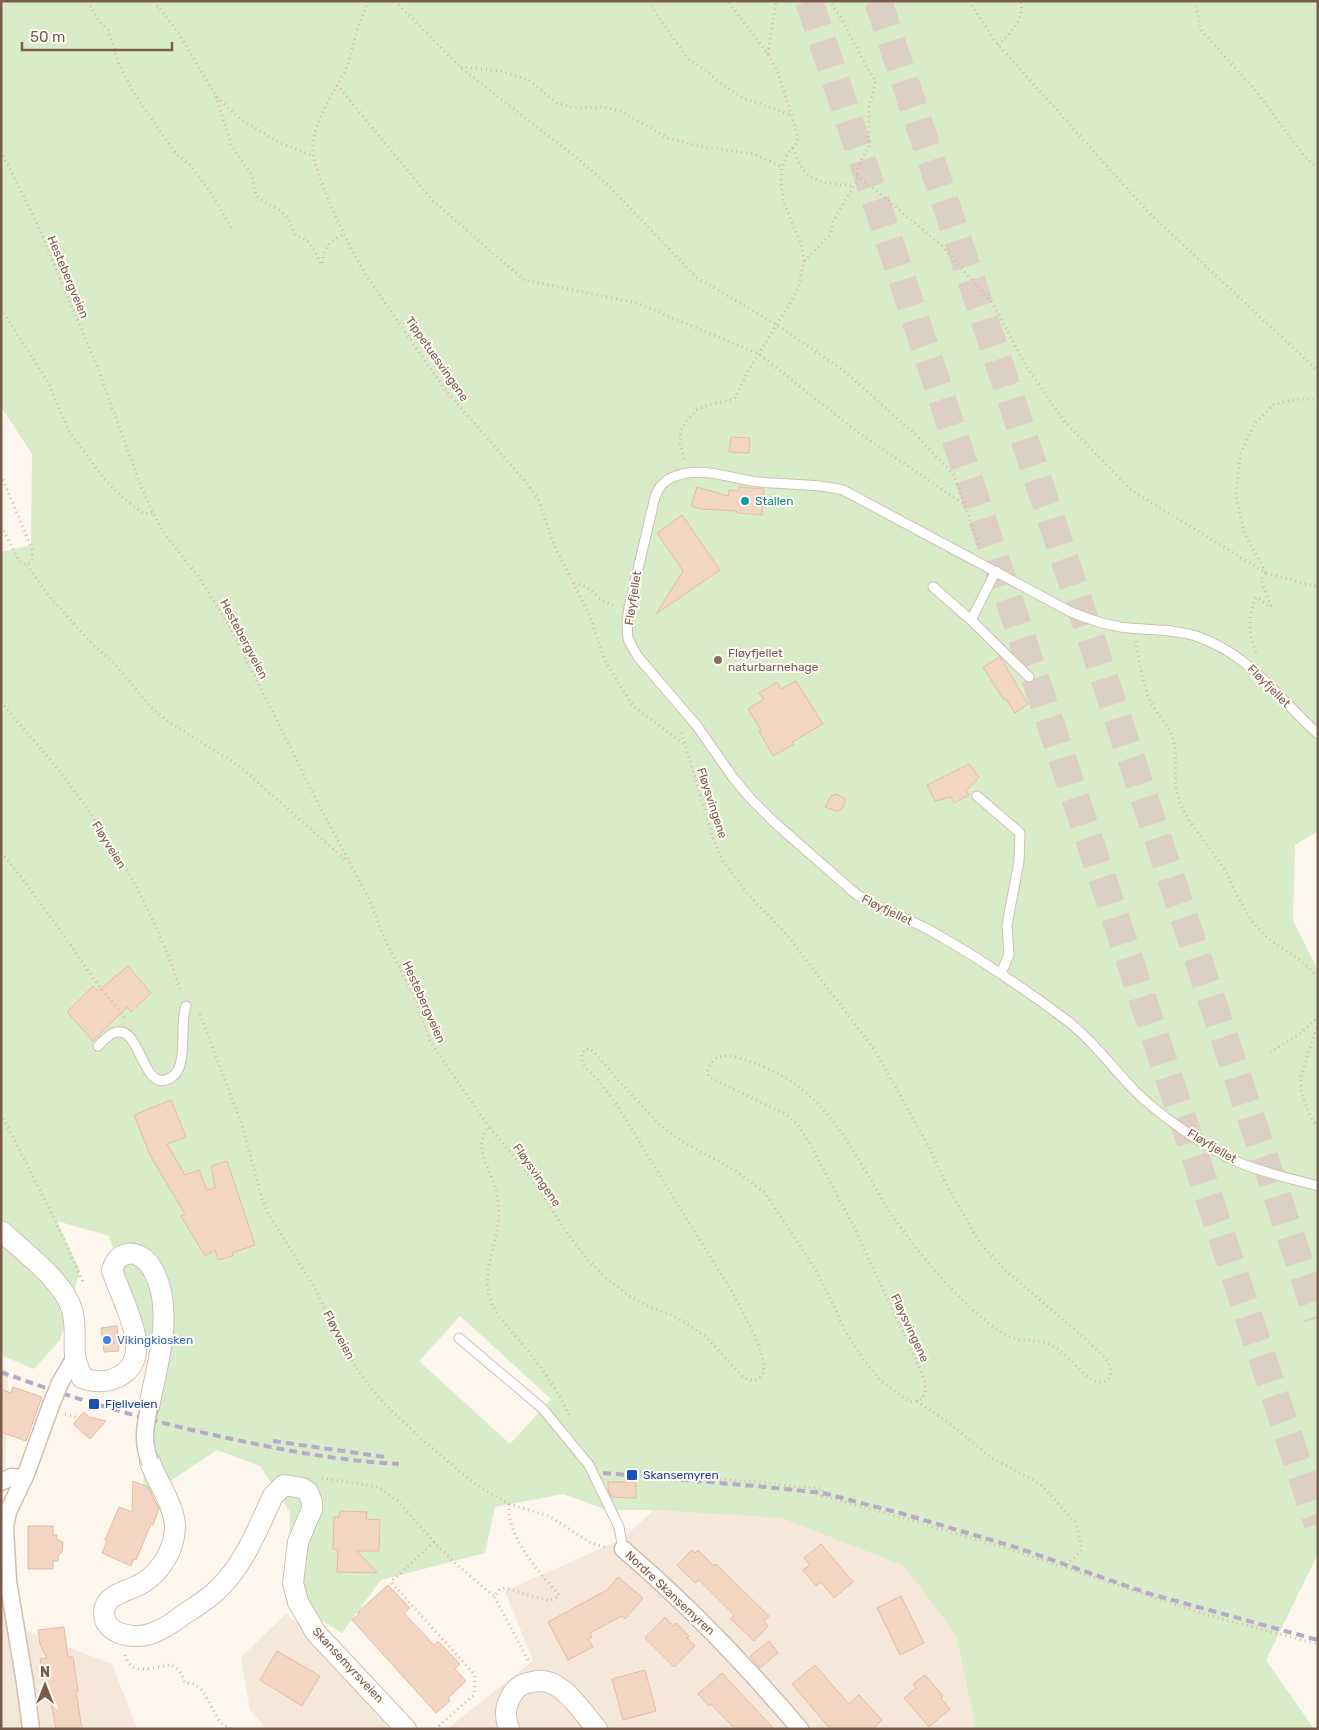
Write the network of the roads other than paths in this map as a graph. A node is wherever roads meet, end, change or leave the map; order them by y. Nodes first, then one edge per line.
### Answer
1 (992, 569) junction
2 (933, 587) dead end
3 (971, 620) junction
4 (1029, 677) dead end
5 (1318, 734) edge
6 (977, 796) dead end
7 (1001, 974) junction
8 (186, 1006) road end
9 (98, 1046) dead end
10 (1318, 1186) edge
11 (1, 1231) edge
12 (459, 1338) dead end
13 (75, 1357) junction
14 (149, 1407) joint
15 (150, 1462) joint
16 (24, 1478) junction
17 (1, 1482) edge
18 (623, 1550) joint
19 (30, 1729) edge
20 (406, 1729) edge
21 (509, 1729) edge
22 (597, 1729) edge
23 (800, 1729) edge

1 - 3 lane
1 - 5 lane, Fløyfjellet
1 - 7 lane, Fløyfjellet
2 - 3 lane
3 - 4 lane
6 - 7 lane
7 - 10 lane, Fløyfjellet
8 - 9 lane
11 - 13 street
12 - 18 lane, Nordre Skansemyren
13 - 14 street, Skansemyrsveien
13 - 16 street, bridge
14 - 15 street, Skansemyrsveien, bridge
15 - 20 street, Skansemyrsveien
16 - 17 street
16 - 19 street
18 - 23 street, Nordre Skansemyren
21 - 22 street

